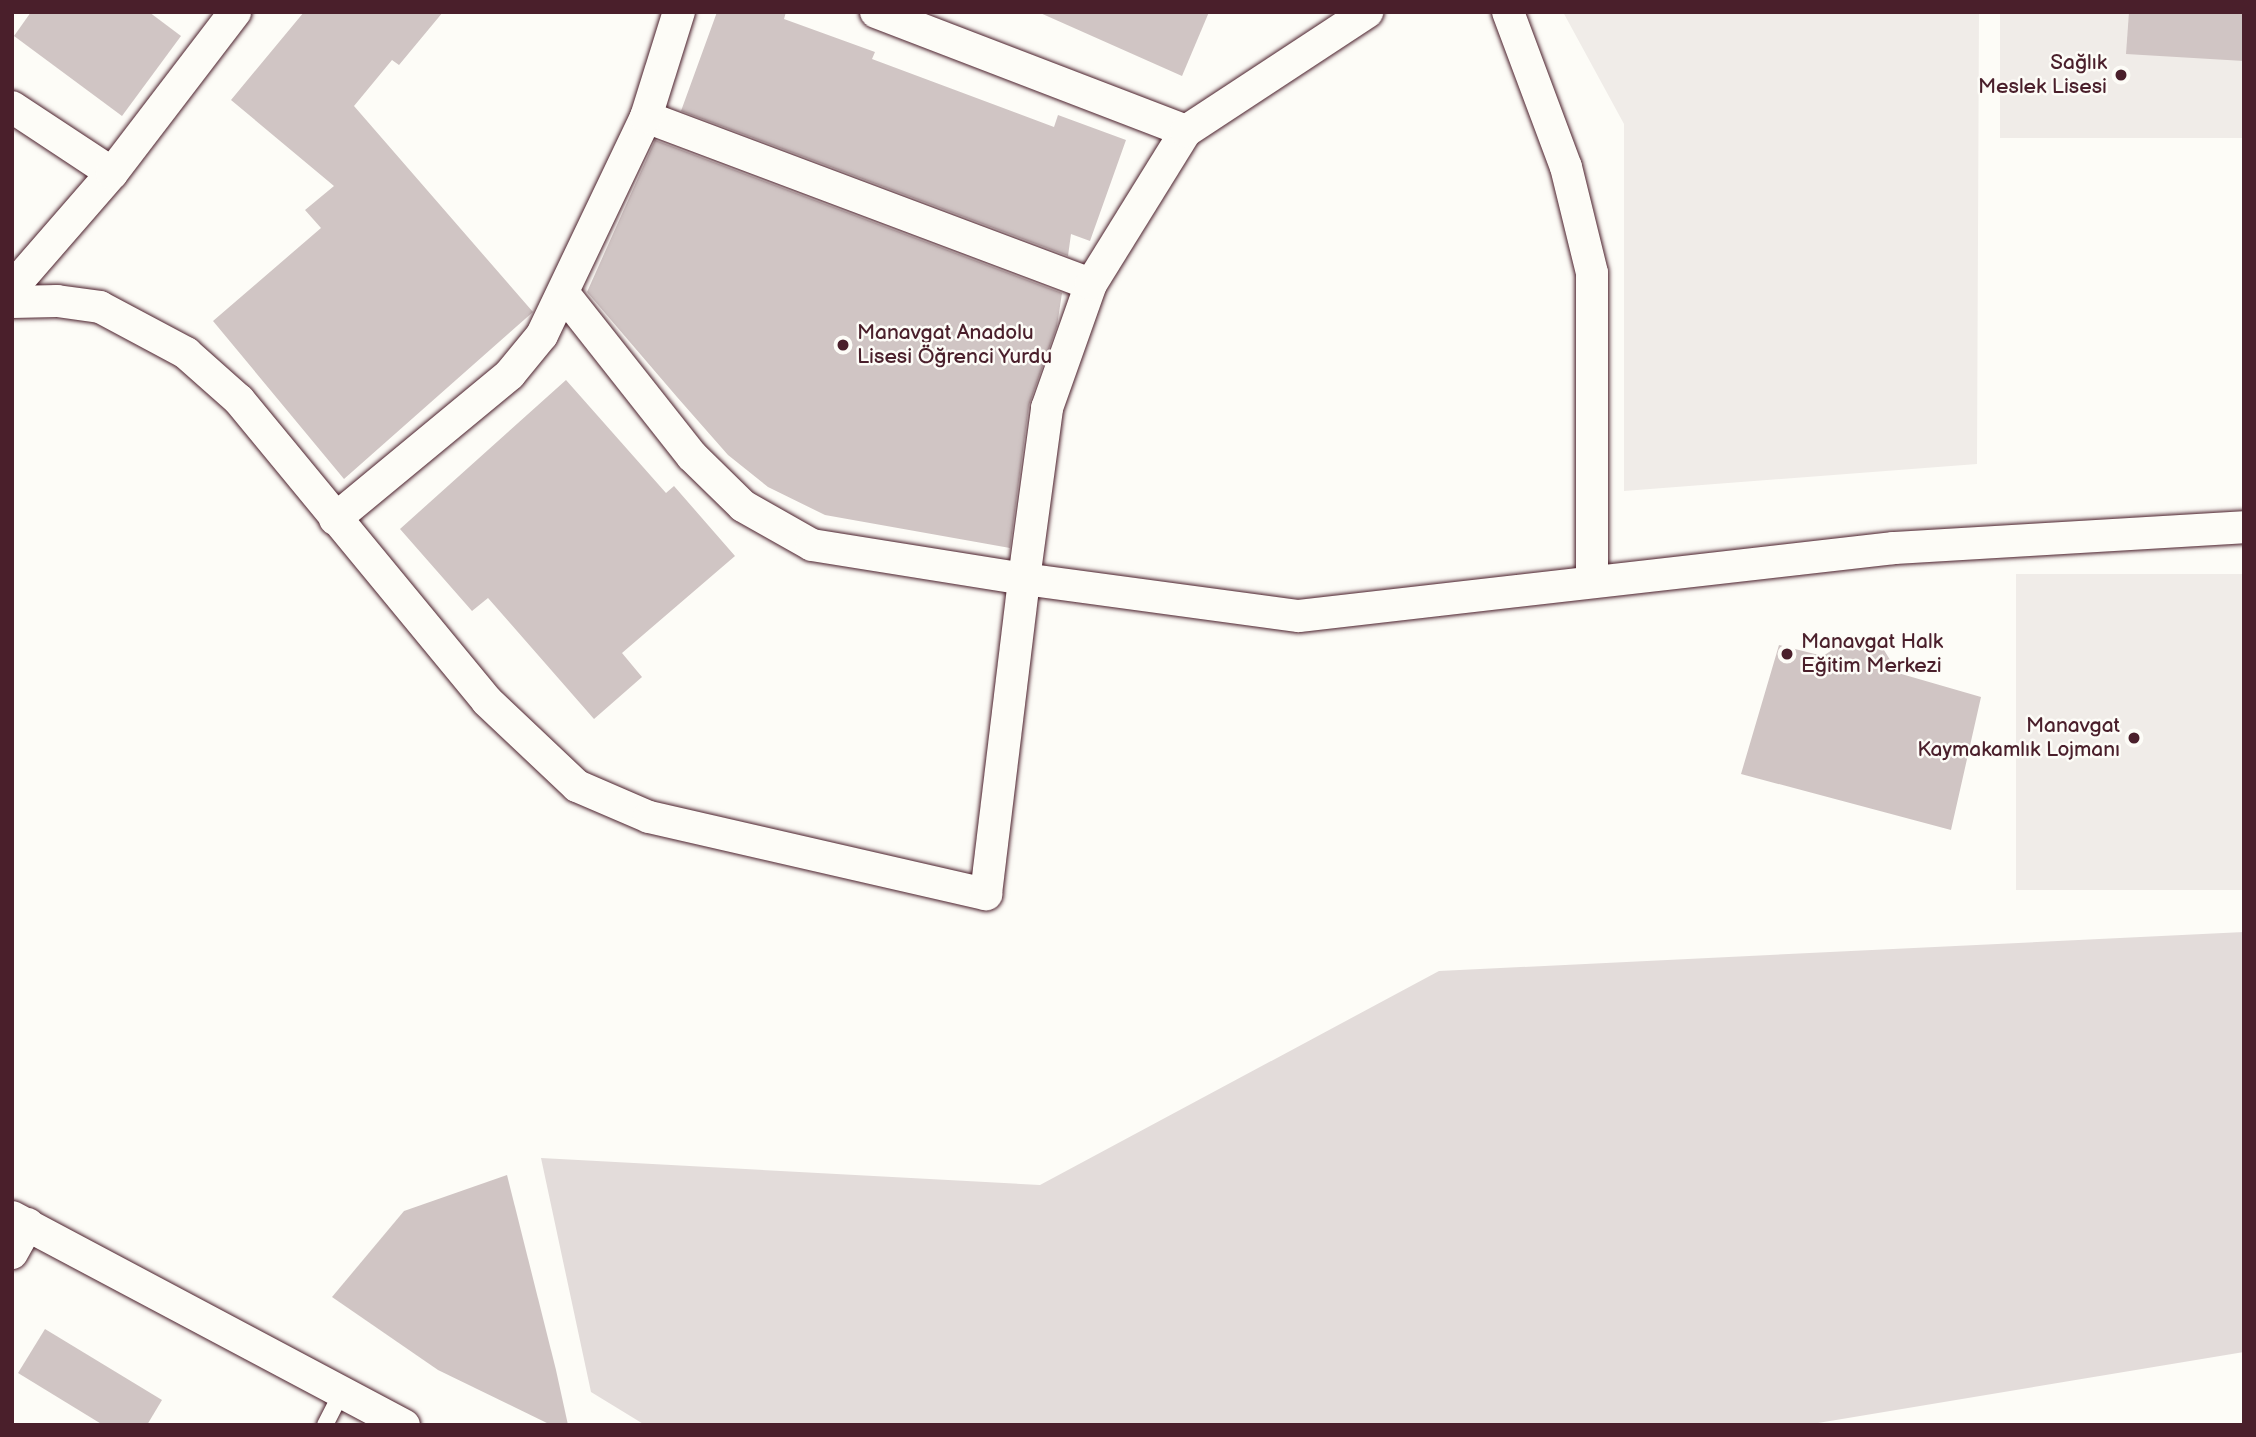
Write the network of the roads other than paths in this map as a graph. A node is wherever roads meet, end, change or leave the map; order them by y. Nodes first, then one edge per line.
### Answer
1 (235, 12) edge
2 (679, 12) edge
3 (876, 12) edge
4 (1367, 12) edge
5 (1508, 12) edge
6 (12, 107) edge
7 (646, 117) junction
8 (1186, 131) junction
9 (112, 173) junction
10 (1091, 284) junction
11 (12, 288) edge
12 (564, 294) junction
13 (12, 302) edge
14 (335, 519) junction
15 (2244, 527) edge
16 (1024, 579) junction
17 (1592, 582) junction
18 (20, 1221) edge
19 (12, 1253) edge
20 (342, 1392) junction
21 (325, 1425) edge
22 (404, 1425) edge

1 - 9 street
2 - 7 street
3 - 8 street
4 - 8 street
5 - 17 street
6 - 9 street
7 - 10 street
7 - 12 street
8 - 10 street
9 - 11 street
10 - 16 street
12 - 14 street
12 - 16 street
13 - 14 street
14 - 16 street
15 - 17 street
16 - 17 street
18 - 19 street
18 - 20 street
20 - 21 lane
20 - 22 street

